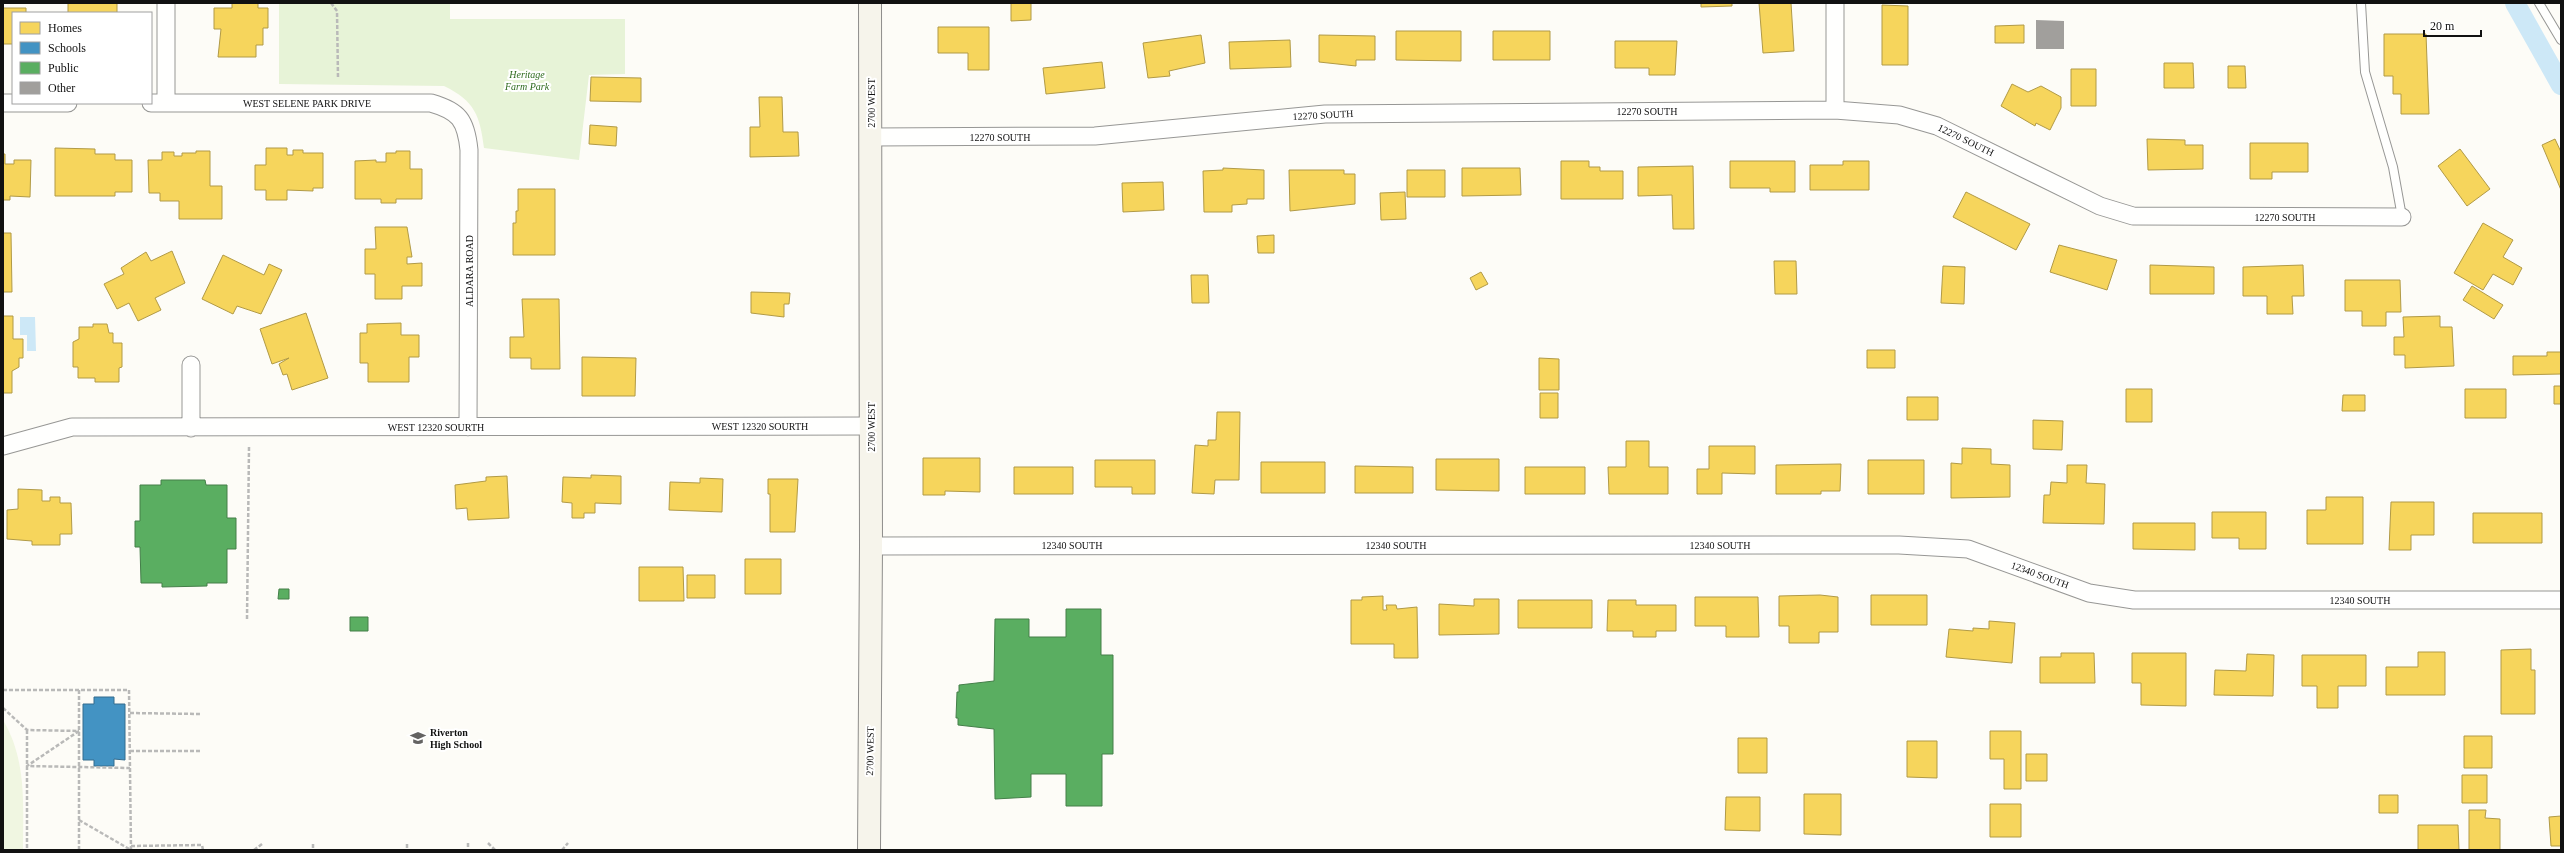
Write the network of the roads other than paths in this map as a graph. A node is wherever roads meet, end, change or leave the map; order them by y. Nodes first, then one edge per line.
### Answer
1 (166, 3) edge
2 (870, 3) edge
3 (1835, 3) edge
4 (2361, 3) edge
5 (2539, 3) edge
6 (2561, 40) edge
7 (159, 103) edge
8 (1835, 110) junction
9 (460, 117) joint
10 (871, 137) junction
11 (2402, 217) joint
12 (192, 365) dead end
13 (871, 426) junction
14 (468, 427) junction
15 (191, 428) junction
16 (3, 446) edge
17 (871, 546) junction
18 (2561, 600) edge
19 (869, 850) edge

1 - 7 street
2 - 10 main road, 2700 WEST
3 - 8 street
4 - 11 lane
5 - 6 lane
7 - 9 street, WEST SELENE PARK DRIVE
8 - 10 street, 12270 SOUTH
8 - 11 street, 12270 SOUTH
9 - 14 street, ALDARA ROAD
10 - 13 main road, 2700 WEST
12 - 15 street
13 - 14 street, WEST 12320 SOURTH
13 - 17 main road, 2700 WEST
14 - 15 street, WEST 12320 SOURTH
15 - 16 street, WEST 12320 SOURTH
17 - 18 street, 12340 SOUTH
17 - 19 main road, 2700 WEST

